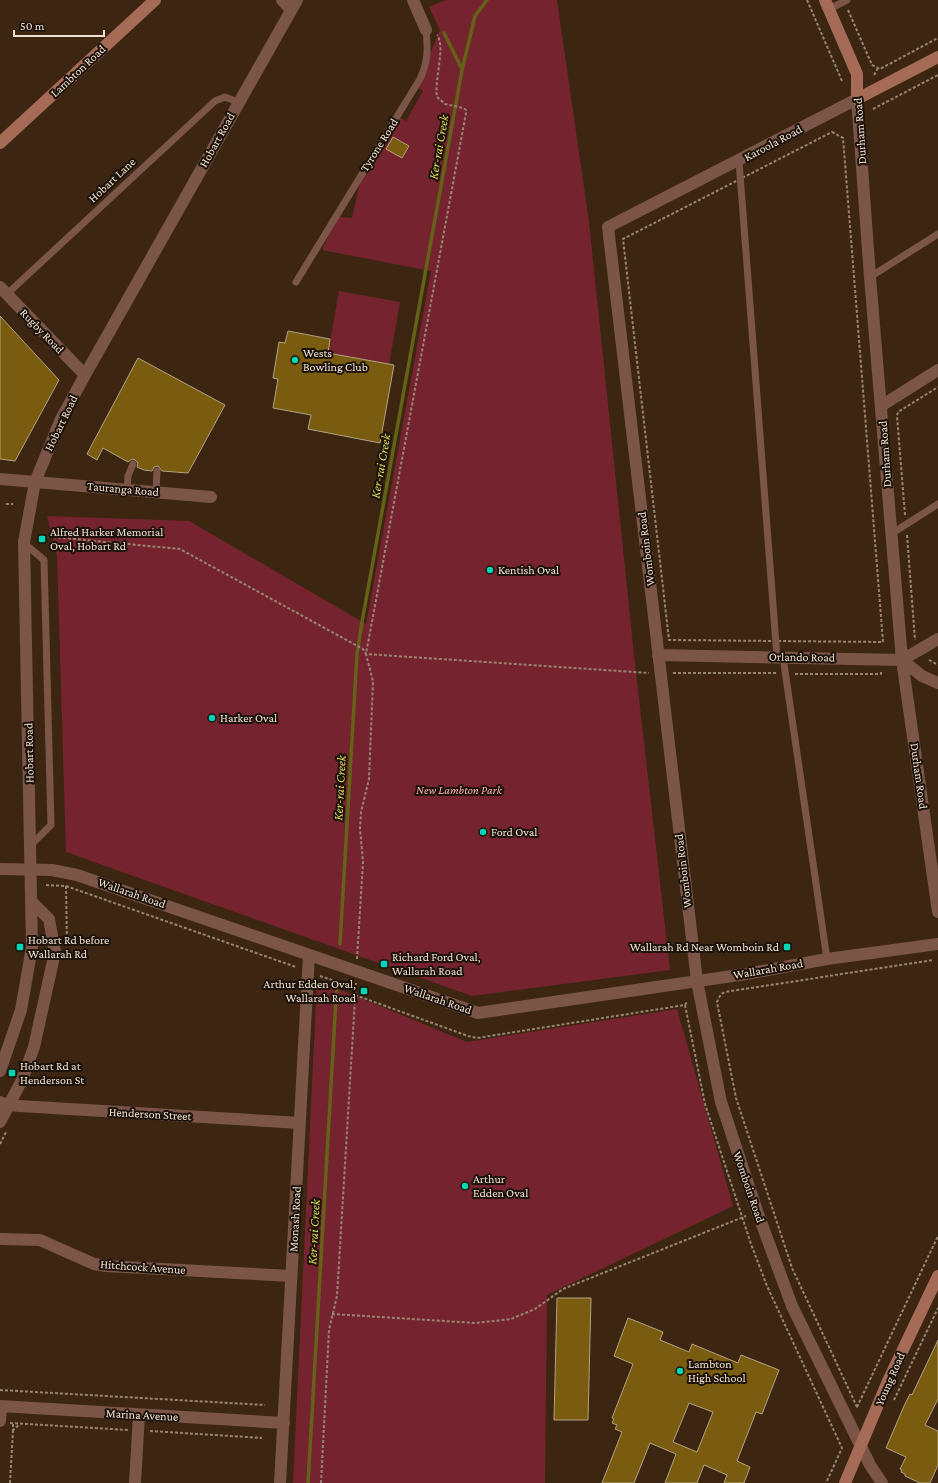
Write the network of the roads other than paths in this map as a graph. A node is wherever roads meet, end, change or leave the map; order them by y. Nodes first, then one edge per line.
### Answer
1 (155, 0) edge
2 (282, 0) edge
3 (413, 0) edge
4 (845, 1) edge
5 (827, 4) edge
6 (294, 5) edge
7 (426, 30) joint
8 (938, 57) edge
9 (858, 99) junction
10 (238, 102) junction
11 (0, 143) edge
12 (739, 161) junction
13 (608, 227) joint
14 (938, 234) edge
15 (870, 277) junction
16 (296, 282) dead end
17 (3, 290) edge
18 (938, 370) edge
19 (85, 375) junction
20 (881, 406) junction
21 (133, 464) dead end
22 (157, 471) dead end
23 (0, 480) edge
24 (35, 482) junction
25 (126, 490) junction
26 (156, 492) junction
27 (211, 497) dead end
28 (938, 504) edge
29 (891, 534) junction
30 (24, 542) junction
31 (938, 639) edge
32 (658, 655) junction
33 (780, 657) junction
34 (902, 660) junction
35 (938, 683) edge
36 (31, 845) junction
37 (0, 869) edge
38 (32, 869) junction
39 (32, 902) junction
40 (938, 912) edge
41 (938, 944) edge
42 (308, 955) junction
43 (827, 959) junction
44 (697, 981) junction
45 (0, 1070) edge
46 (4, 1103) edge
47 (0, 1122) edge
48 (300, 1123) junction
49 (0, 1239) edge
50 (292, 1276) junction
51 (938, 1276) edge
52 (0, 1406) edge
53 (139, 1415) junction
54 (4, 1422) edge
55 (284, 1423) junction
56 (861, 1446) junction
57 (135, 1483) edge
58 (280, 1483) edge
59 (845, 1483) edge
60 (882, 1483) edge

1 - 11 street, Lambton Road
2 - 6 street
3 - 7 street, Tyrone Road
4 - 5 lane
5 - 9 street, Durham Road
6 - 10 street, Hobart Road
7 - 16 lane, Tyrone Road
8 - 9 street, Karoola Road
9 - 12 street, Karoola Road
9 - 15 street, Durham Road
10 - 17 lane, Hobart Lane
10 - 19 street, Hobart Road
12 - 13 street, Karoola Road
12 - 33 lane
13 - 32 street, Womboin Road
14 - 15 lane
15 - 20 street, Durham Road
17 - 19 street, Rugby Road
18 - 20 street
19 - 24 street, Hobart Road
20 - 29 street, Durham Road
21 - 25 lane
22 - 26 lane
23 - 24 street, Tauranga Road
24 - 25 street, Tauranga Road
24 - 30 street, Hobart Road
25 - 26 street, Tauranga Road
26 - 27 street, Tauranga Road
28 - 29 lane
29 - 34 street, Durham Road
30 - 36 street, Hobart Road
30 - 36 lane
31 - 34 street
32 - 33 street, Orlando Road
32 - 44 street, Womboin Road
33 - 34 street, Orlando Road
33 - 43 lane
34 - 35 street
34 - 40 street, Durham Road
36 - 38 street, Hobart Road
37 - 38 street, Wallarah Road
38 - 39 street, Hobart Road
38 - 42 street, Wallarah Road
39 - 45 street, Hobart Road
39 - 46 street
41 - 43 street, Wallarah Road
42 - 44 street, Wallarah Road
42 - 48 street, Monash Road
43 - 44 street, Wallarah Road
44 - 56 street, Womboin Road
46 - 47 street
46 - 48 street, Henderson Street
48 - 50 street, Monash Road
49 - 50 street, Hitchcock Avenue
50 - 55 street, Monash Road
51 - 56 street, Young Road
52 - 53 street, Marina Avenue
52 - 54 street
53 - 55 street, Marina Avenue
53 - 57 street
55 - 58 street, Monash Road
56 - 59 street, Young Road
56 - 60 street, Womboin Road

